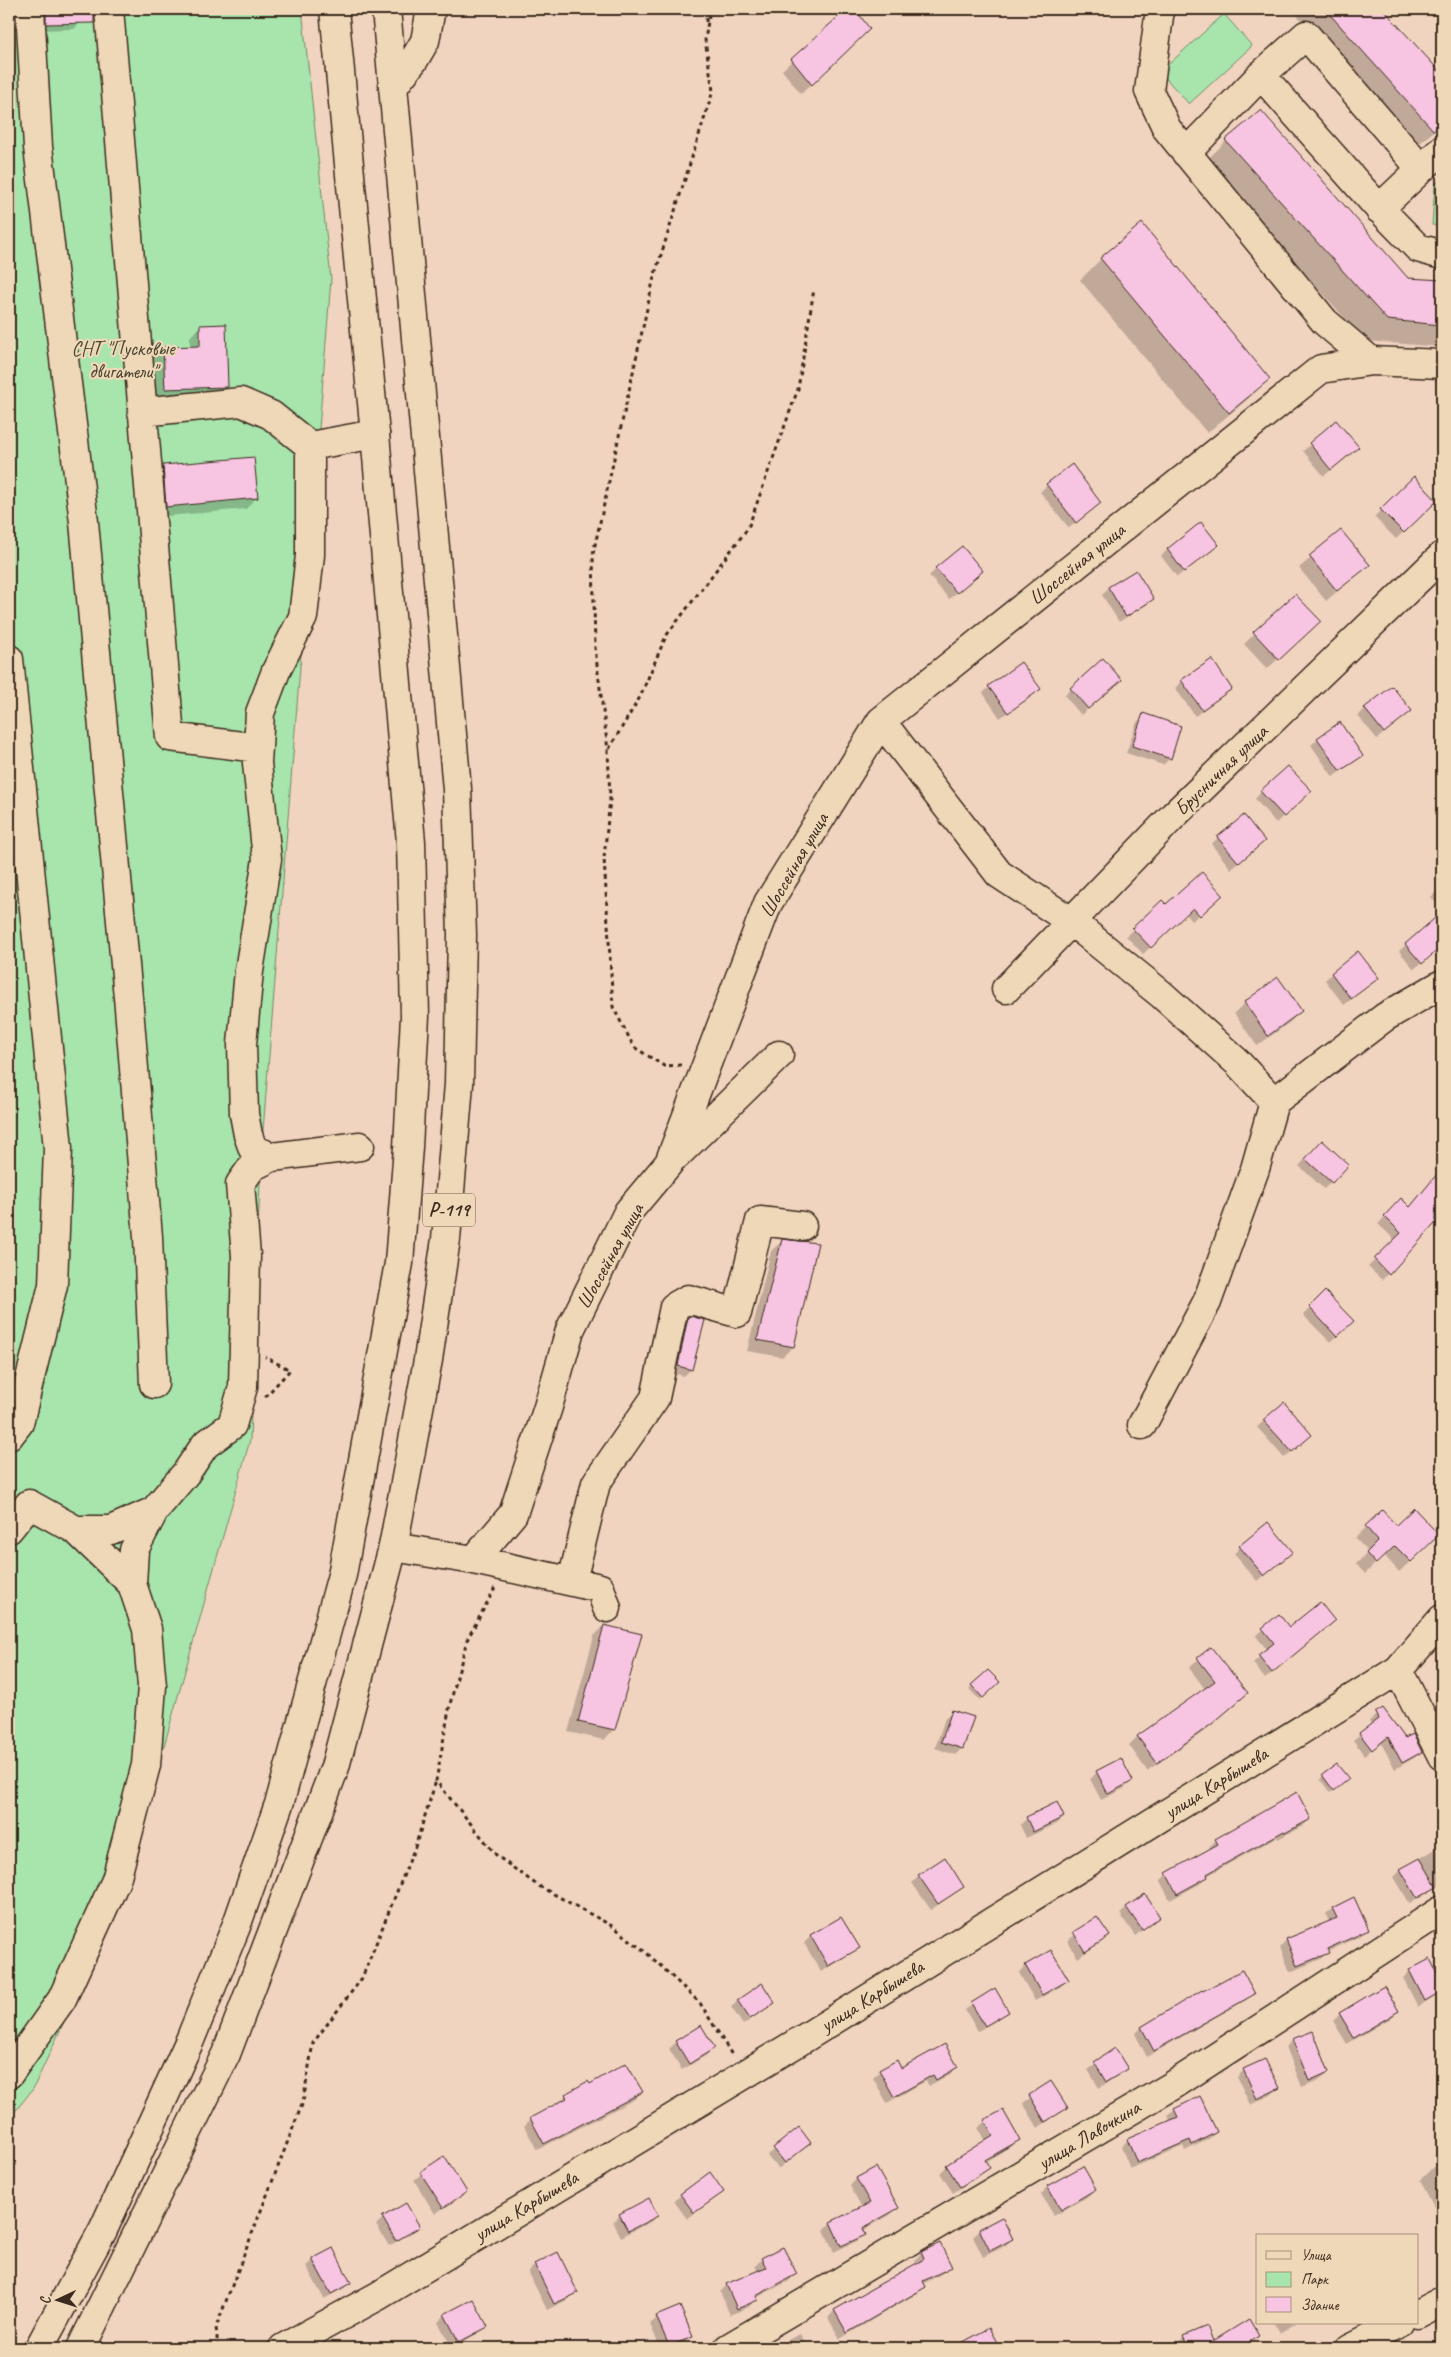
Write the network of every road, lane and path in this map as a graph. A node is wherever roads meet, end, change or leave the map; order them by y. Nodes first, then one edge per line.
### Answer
1 (30, 9) edge
2 (110, 9) edge
3 (334, 9) edge
4 (386, 9) edge
5 (431, 9) edge
6 (708, 9) edge
7 (1160, 9) edge
8 (1261, 75) junction
9 (393, 87) junction
10 (1442, 150) edge
11 (1186, 153) junction
12 (1421, 169) junction
13 (1379, 209) junction
14 (1442, 255) edge
15 (814, 289) dead end
16 (1371, 361) junction
17 (1442, 364) edge
18 (142, 412) junction
19 (375, 434) junction
20 (310, 446) junction
21 (1442, 556) edge
22 (9, 659) edge
23 (880, 721) junction
24 (258, 748) junction
25 (608, 750) junction
26 (1072, 922) junction
27 (1442, 984) edge
28 (1006, 989) dead end
29 (779, 1055) dead end
30 (708, 1063) junction
31 (1274, 1102) junction
32 (360, 1146) dead end
33 (272, 1157) junction
34 (669, 1163) junction
35 (802, 1226) dead end
36 (154, 1384) dead end
37 (1142, 1425) dead end
38 (9, 1436) edge
39 (19, 1497) edge
40 (154, 1511) junction
41 (9, 1529) edge
42 (76, 1530) junction
43 (393, 1546) junction
44 (474, 1560) junction
45 (506, 1567) junction
46 (572, 1581) junction
47 (132, 1584) junction
48 (607, 1608) dead end
49 (1442, 1619) edge
50 (1398, 1670) junction
51 (1442, 1756) edge
52 (436, 1781) junction
53 (1442, 1910) edge
54 (9, 2074) edge
55 (744, 2075) junction
56 (1442, 2301) edge
57 (1418, 2313) edge
58 (1397, 2324) edge
59 (39, 2348) edge
60 (81, 2348) edge
61 (218, 2348) edge
62 (283, 2348) edge
63 (728, 2348) edge
64 (1350, 2348) edge

1 - 36 main road
2 - 18 main road
3 - 19 main road, Р-119
4 - 9 main road, Р-119
5 - 9 main road
6 - 25 path
7 - 11 main road
8 - 11 main road
8 - 12 main road
8 - 13 main road
9 - 43 main road, Р-119
10 - 12 main road
11 - 16 main road
12 - 13 main road
13 - 14 main road
15 - 25 path
16 - 17 main road, Шоссейная улица
16 - 23 main road, Шоссейная улица
18 - 20 main road
18 - 24 main road
19 - 20 main road
19 - 59 main road, Р-119
20 - 24 main road
21 - 26 main road, Брусничная улица
22 - 38 main road
23 - 26 main road
23 - 30 main road, Шоссейная улица
24 - 33 main road
25 - 30 path
26 - 28 main road, Брусничная улица
26 - 31 main road
27 - 31 main road
29 - 34 main road
30 - 34 main road, Шоссейная улица
31 - 37 main road
32 - 33 main road
33 - 40 main road
34 - 44 main road, Шоссейная улица
35 - 46 main road
39 - 41 main road
39 - 42 main road
40 - 42 main road
40 - 47 main road
42 - 47 main road
43 - 44 main road
43 - 60 main road, Р-119
44 - 45 main road
45 - 46 main road
45 - 52 path
46 - 48 main road
47 - 54 main road
49 - 50 main road, улица Карбышева
50 - 51 main road
50 - 55 main road, улица Карбышева
52 - 55 path
52 - 61 path
53 - 63 main road, улица Лавочкина
55 - 62 main road, улица Карбышева
56 - 57 main road
58 - 64 main road

